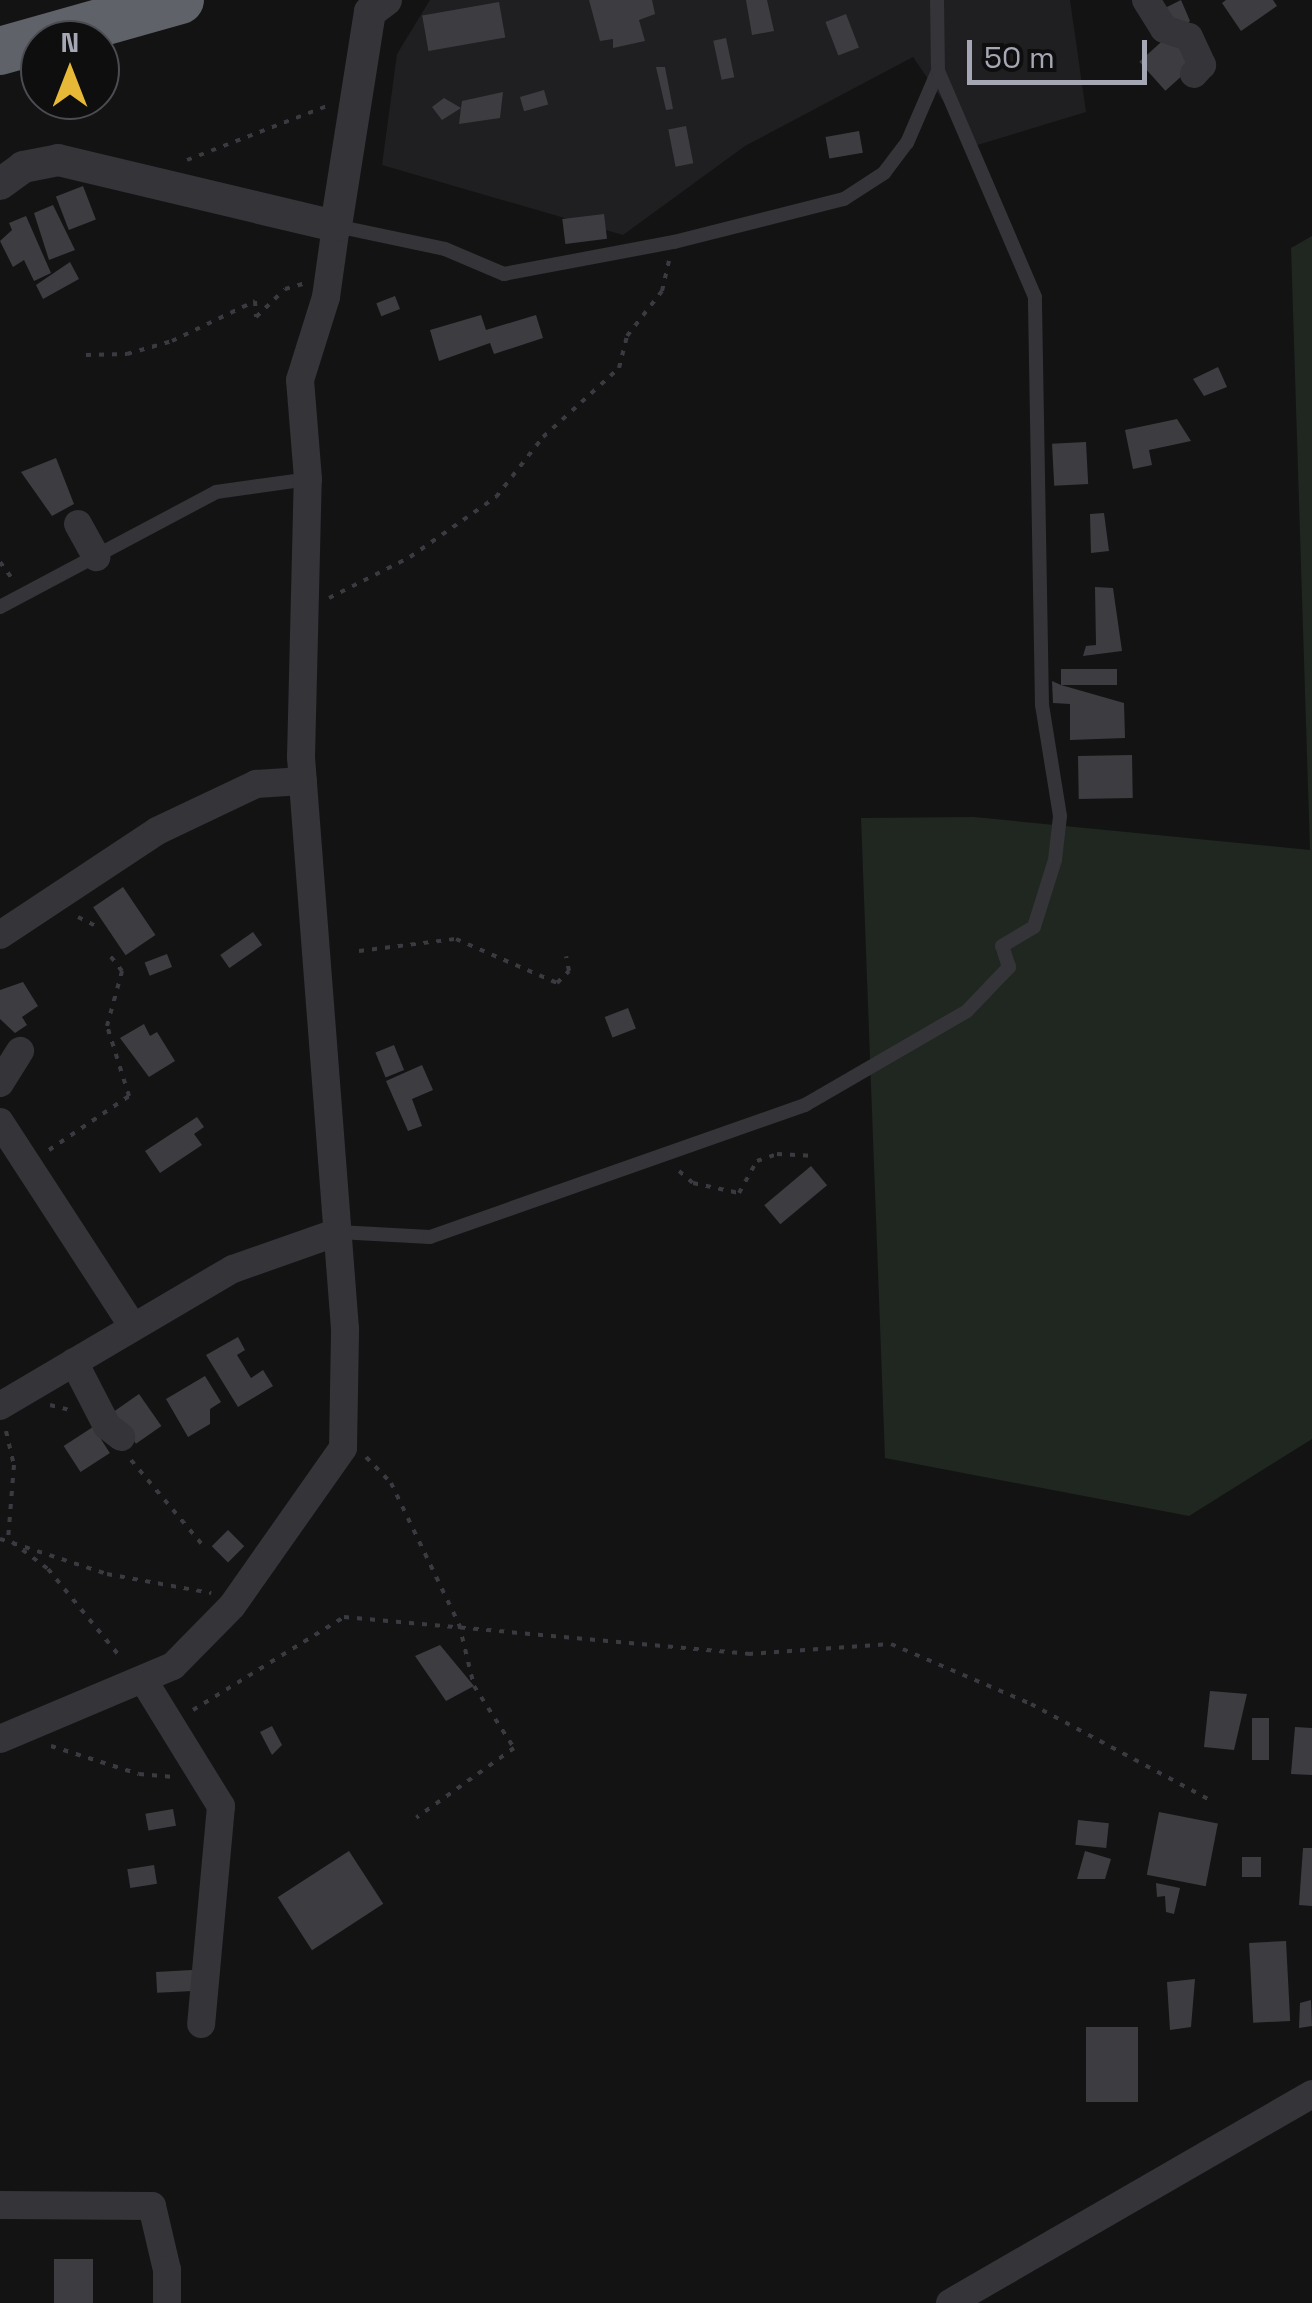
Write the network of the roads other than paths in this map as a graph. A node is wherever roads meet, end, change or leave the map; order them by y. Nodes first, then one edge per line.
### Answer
1 (66, 0) edge
2 (180, 0) edge
3 (386, 0) edge
4 (936, 0) edge
5 (1146, 0) edge
6 (0, 19) edge
7 (0, 51) edge
8 (938, 72) junction
9 (1194, 74) dead end
10 (0, 184) edge
11 (336, 226) junction
12 (308, 479) junction
13 (78, 524) dead end
14 (96, 557) junction
15 (0, 607) edge
16 (302, 781) junction
17 (0, 935) edge
18 (20, 1051) dead end
19 (0, 1083) edge
20 (0, 1122) edge
21 (338, 1232) junction
22 (132, 1325) junction
23 (74, 1362) junction
24 (12, 1399) edge
25 (112, 1428) road end
26 (137, 1684) junction
27 (12, 1735) edge
28 (202, 2024) dead end
29 (1312, 2094) edge
30 (0, 2205) edge
31 (168, 2303) edge
32 (950, 2303) edge

1 - 6 highway
2 - 7 highway
3 - 11 street
4 - 8 lane
5 - 9 street
8 - 11 lane
8 - 21 lane
10 - 11 street
11 - 12 street
12 - 14 lane
12 - 16 street
13 - 14 street
14 - 15 lane
16 - 17 street
16 - 21 street
18 - 19 street
20 - 22 street
21 - 22 street
21 - 26 street
22 - 23 street
23 - 24 street
23 - 25 street
26 - 27 street
26 - 28 street
29 - 32 street
30 - 31 street

